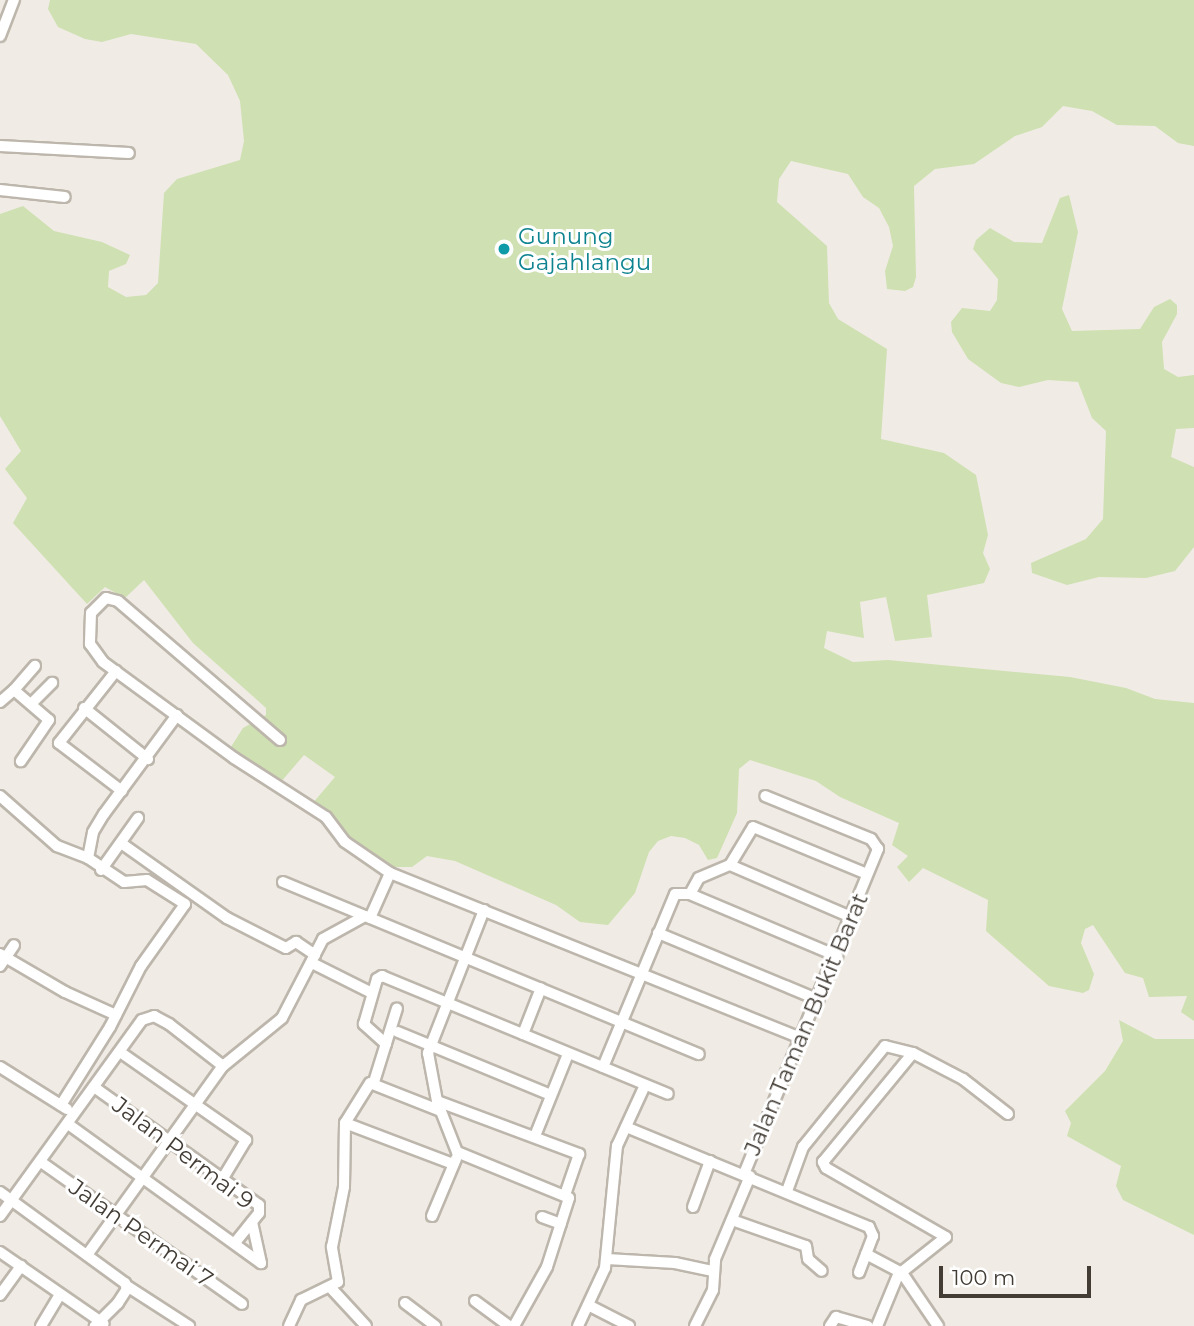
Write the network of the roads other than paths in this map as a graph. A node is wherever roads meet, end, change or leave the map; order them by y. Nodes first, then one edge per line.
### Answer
1 (14, 0) edge
2 (0, 36) edge
3 (0, 146) edge
4 (129, 153) dead end
5 (0, 190) edge
6 (65, 197) dead end
7 (35, 666) dead end
8 (116, 671) junction
9 (52, 683) dead end
10 (14, 690) junction
11 (0, 702) edge
12 (30, 704) junction
13 (84, 708) junction
14 (177, 715) junction
15 (279, 740) dead end
16 (148, 759) junction
17 (21, 761) dead end
18 (122, 791) junction
19 (0, 796) edge
20 (765, 796) dead end
21 (138, 818) dead end
22 (121, 843) junction
23 (88, 858) junction
24 (730, 864) junction
25 (101, 870) junction
26 (390, 873) junction
27 (867, 874) junction
28 (283, 882) dead end
29 (690, 894) junction
30 (484, 910) junction
31 (368, 917) junction
32 (852, 917) junction
33 (658, 933) junction
34 (14, 946) dead end
35 (464, 955) junction
36 (837, 956) junction
37 (2, 959) edge
38 (313, 959) junction
39 (641, 974) junction
40 (541, 988) junction
41 (372, 993) junction
42 (819, 1000) junction
43 (446, 1002) junction
44 (397, 1008) dead end
45 (116, 1015) junction
46 (622, 1022) junction
47 (398, 1032) dead end
48 (523, 1034) junction
49 (802, 1039) junction
50 (386, 1044) junction
51 (430, 1045) junction
52 (120, 1052) junction
53 (568, 1054) junction
54 (699, 1054) dead end
55 (913, 1054) junction
56 (223, 1066) junction
57 (0, 1067) edge
58 (603, 1067) junction
59 (374, 1082) junction
60 (645, 1085) junction
61 (94, 1087) junction
62 (668, 1094) dead end
63 (551, 1095) junction
64 (197, 1103) junction
65 (61, 1105) junction
66 (439, 1106) junction
67 (75, 1114) junction
68 (1008, 1114) dead end
69 (345, 1123) junction
70 (68, 1124) junction
71 (626, 1127) junction
72 (535, 1136) junction
73 (169, 1141) junction
74 (458, 1153) junction
75 (710, 1161) junction
76 (41, 1162) junction
77 (453, 1164) junction
78 (747, 1175) junction
79 (143, 1178) junction
80 (223, 1178) junction
81 (787, 1191) junction
82 (0, 1192) edge
83 (565, 1195) junction
84 (12, 1202) junction
85 (693, 1207) dead end
86 (0, 1216) edge
87 (118, 1216) junction
88 (432, 1216) dead end
89 (542, 1217) dead end
90 (732, 1220) junction
91 (252, 1222) junction
92 (561, 1224) junction
93 (235, 1243) junction
94 (0, 1252) edge
95 (866, 1254) junction
96 (87, 1255) junction
97 (607, 1259) junction
98 (21, 1266) junction
99 (822, 1270) dead end
100 (714, 1271) junction
101 (859, 1272) dead end
102 (902, 1273) junction
103 (127, 1286) junction
104 (330, 1287) junction
105 (60, 1294) junction
106 (0, 1295) edge
107 (475, 1301) dead end
108 (405, 1303) dead end
109 (242, 1304) dead end
110 (590, 1306) junction
111 (182, 1324) edge
112 (101, 1325) edge
113 (515, 1325) edge
114 (41, 1326) edge
115 (289, 1326) edge
116 (366, 1326) edge
117 (435, 1326) edge
118 (578, 1326) edge
119 (629, 1326) edge
120 (695, 1326) edge
121 (830, 1326) edge
122 (868, 1326) edge
123 (877, 1326) edge
124 (938, 1326) edge

1 - 2 street
3 - 4 street
5 - 6 street
7 - 10 street
8 - 13 street
8 - 14 street
8 - 15 street
9 - 12 street
10 - 11 street
10 - 12 street
12 - 17 street
13 - 16 street
13 - 18 street
14 - 16 street
14 - 26 street
16 - 18 street
18 - 23 street
19 - 23 street
20 - 27 street, Jalan Taman Bukit Barat
21 - 22 street
22 - 25 street
22 - 38 street
23 - 25 street
24 - 27 street
24 - 29 street
24 - 32 street
25 - 45 street
26 - 30 street
26 - 31 street
27 - 32 street, Jalan Taman Bukit Barat
28 - 31 street
29 - 33 street
29 - 36 street
30 - 35 street
30 - 39 street
31 - 35 street
31 - 38 street
32 - 36 street, Jalan Taman Bukit Barat
33 - 39 street
33 - 42 street
34 - 37 street
35 - 40 street
35 - 43 street
36 - 42 street, Jalan Taman Bukit Barat
37 - 45 street
38 - 41 street
38 - 56 street
39 - 46 street
39 - 49 street
40 - 46 street
40 - 48 street
41 - 43 street
41 - 50 street
42 - 49 street, Jalan Taman Bukit Barat
43 - 48 street
43 - 51 street
44 - 50 street
45 - 65 street
46 - 54 street
46 - 58 street
47 - 51 street
48 - 53 street
49 - 78 street, Jalan Taman Bukit Barat
50 - 59 street
51 - 63 street
51 - 66 street
52 - 56 street
52 - 61 street
52 - 64 street
53 - 58 street
53 - 63 street
55 - 68 street
55 - 81 street
55 - 102 street
56 - 64 street
57 - 65 street
58 - 60 street
59 - 66 street
59 - 69 street
60 - 62 street
60 - 71 street
61 - 67 street
61 - 73 street, Jalan Permai 9
63 - 72 street
64 - 73 street
64 - 80 street
65 - 67 street
66 - 72 street
66 - 74 street
67 - 70 street
69 - 77 street
69 - 104 street
70 - 76 street
70 - 79 street
71 - 75 street
71 - 97 street
72 - 83 street
73 - 79 street
73 - 80 street, Jalan Permai 9
74 - 77 street
74 - 83 street
75 - 78 street
75 - 85 street
76 - 84 street
76 - 87 street, Jalan Permai 7
77 - 88 street
78 - 81 street
78 - 90 street, Jalan Taman Bukit Barat
79 - 87 street
79 - 93 street
80 - 91 street, Jalan Permai 9
81 - 95 street
82 - 84 street
83 - 92 street
84 - 86 street
84 - 96 street
87 - 96 street
87 - 109 street, Jalan Permai 7
89 - 92 street
90 - 99 street
90 - 100 street, Jalan Taman Bukit Barat
91 - 93 street, Jalan Permai 9
91 - 93 street, Jalan Permai 9
92 - 113 street
94 - 98 street
95 - 101 street
95 - 102 street
96 - 103 street
97 - 100 street
97 - 110 street
98 - 105 street
98 - 106 street
100 - 120 street, Jalan Taman Bukit Barat
102 - 123 street
102 - 124 street
103 - 111 street
103 - 112 street
104 - 115 street
104 - 116 street
105 - 112 street
105 - 114 street
107 - 113 street
108 - 117 street
110 - 118 street
110 - 119 street
121 - 122 street

